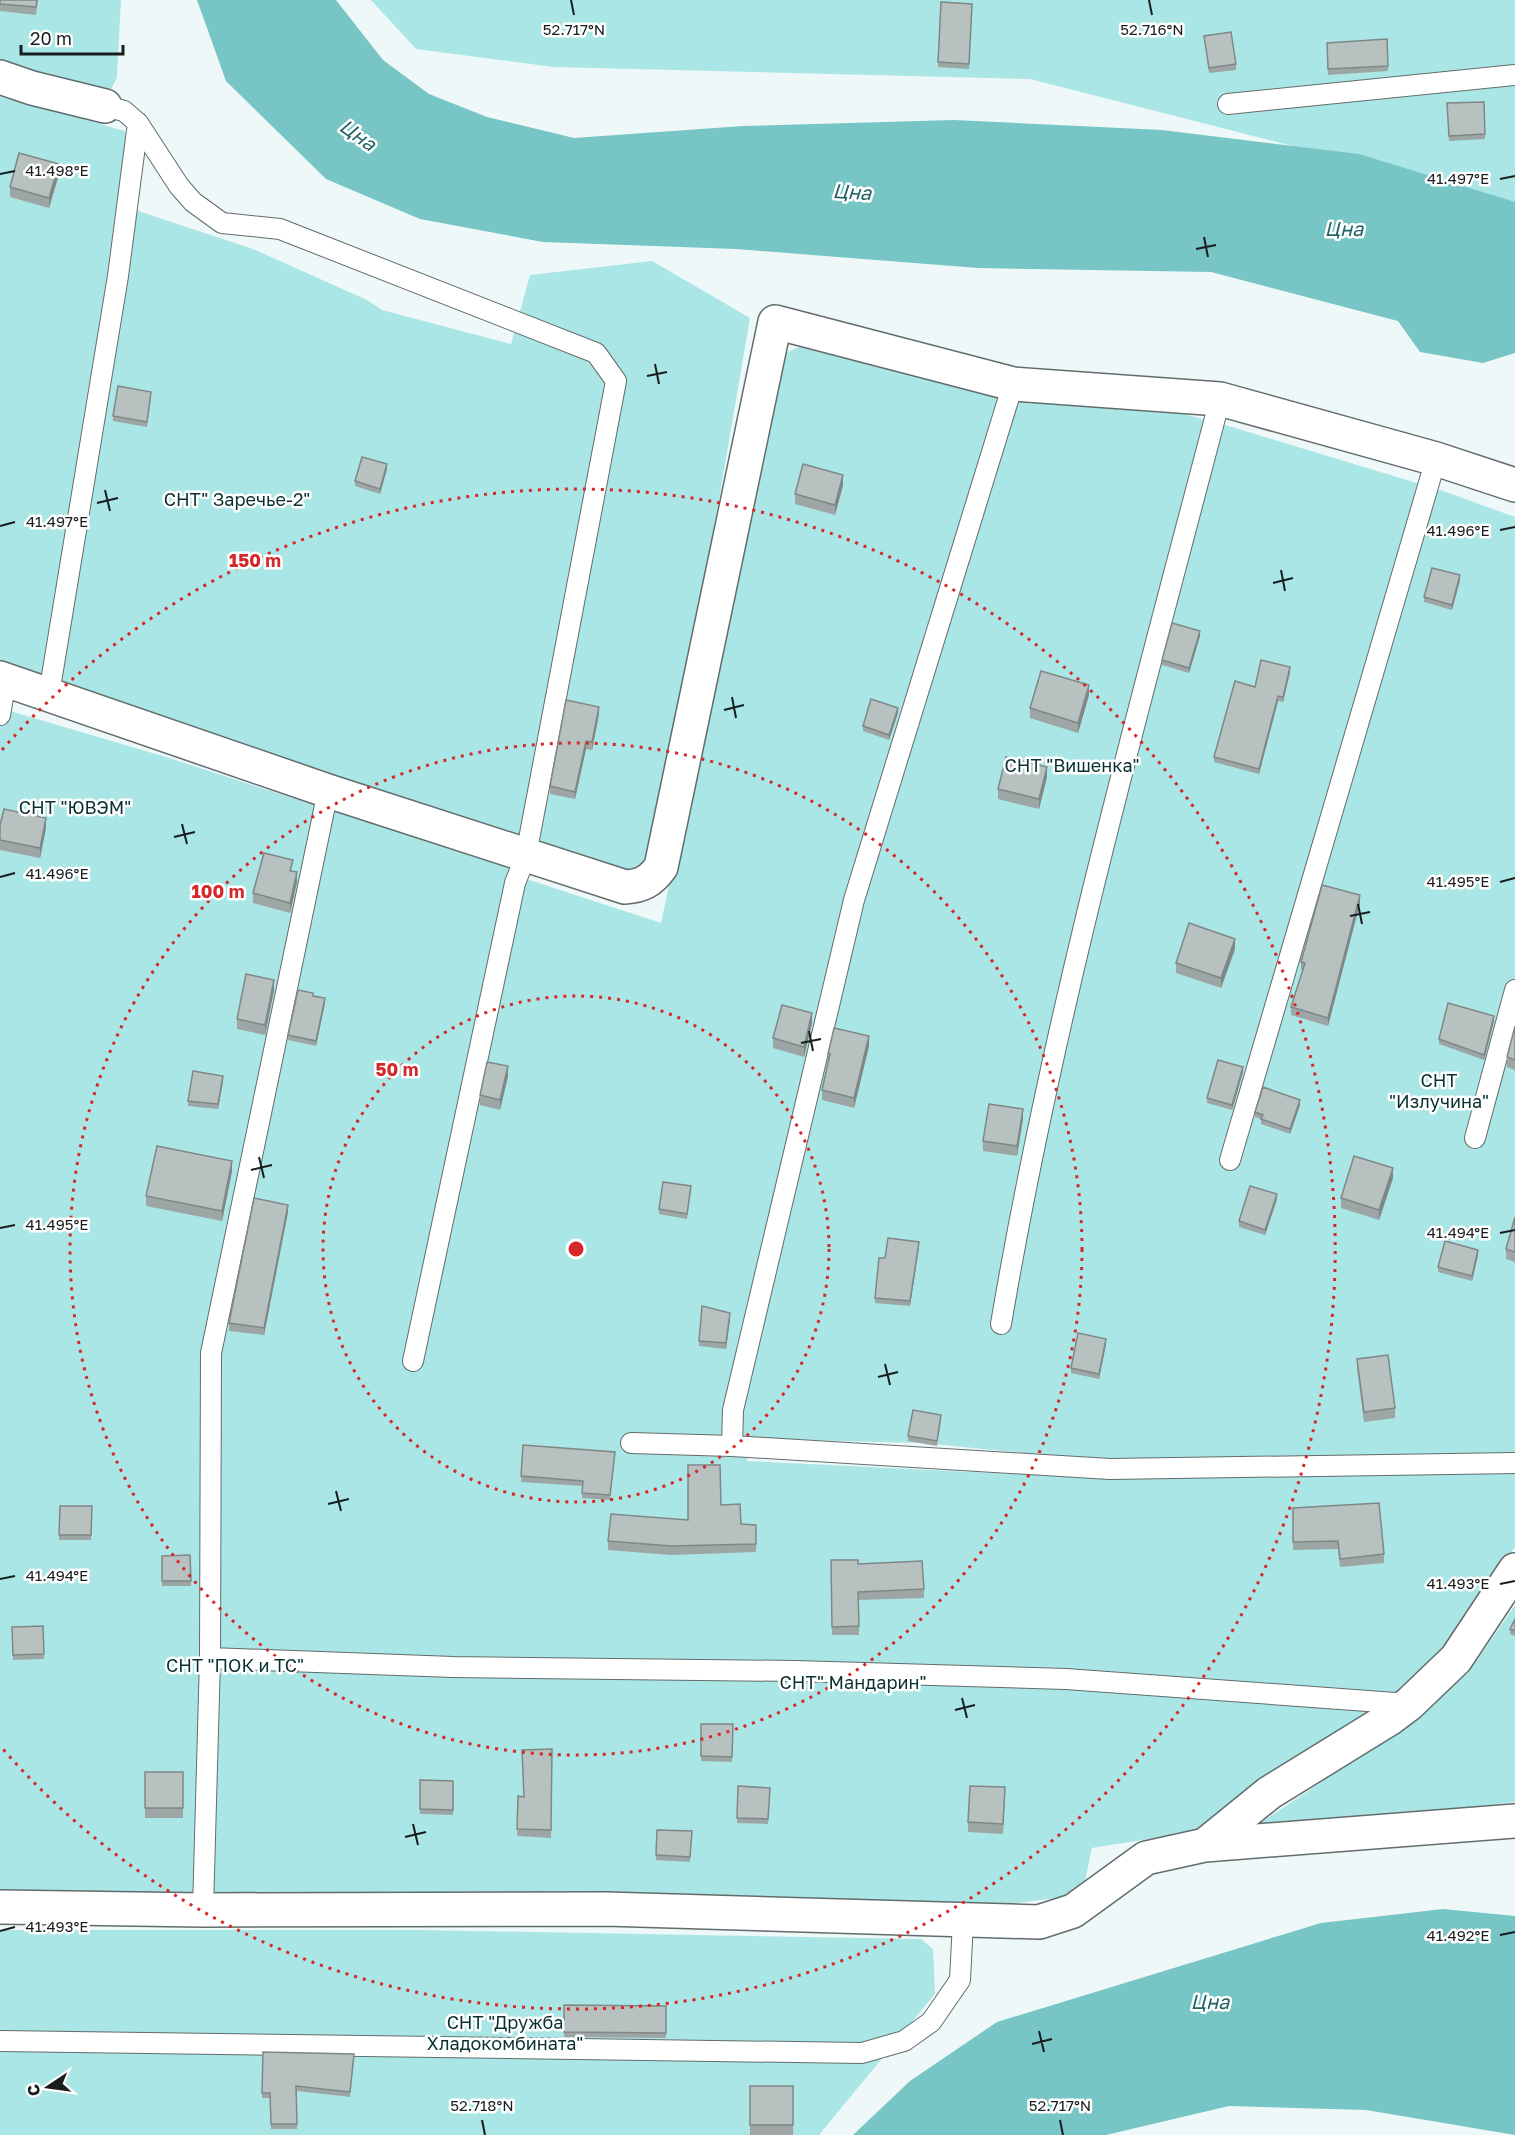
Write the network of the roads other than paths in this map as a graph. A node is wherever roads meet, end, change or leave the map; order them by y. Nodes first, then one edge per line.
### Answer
1 (1515, 75) edge
2 (0, 76) edge
3 (1228, 104) dead end
4 (105, 106) joint
5 (138, 123) junction
6 (1013, 384) junction
7 (1220, 399) junction
8 (1436, 459) junction
9 (1515, 485) edge
10 (3, 679) edge
11 (49, 694) junction
12 (0, 715) edge
13 (328, 791) junction
14 (526, 855) junction
15 (1515, 990) edge
16 (1475, 1138) dead end
17 (1230, 1160) dead end
18 (1001, 1324) dead end
19 (413, 1361) dead end
20 (631, 1443) dead end
21 (732, 1446) junction
22 (1515, 1463) edge
23 (1515, 1570) edge
24 (210, 1658) junction
25 (1409, 1704) junction
26 (1515, 1821) edge
27 (1205, 1845) junction
28 (0, 1907) edge
29 (203, 1910) junction
30 (963, 1921) junction
31 (0, 2041) edge

1 - 3 lane
2 - 4 street
4 - 5 lane
5 - 11 lane
5 - 14 lane
6 - 7 street
6 - 14 street
6 - 21 lane
7 - 8 street
7 - 18 lane
8 - 9 street
8 - 17 lane
10 - 11 street
10 - 12 lane
11 - 13 street
13 - 14 street
13 - 24 lane
14 - 19 lane
15 - 16 lane
20 - 21 lane
21 - 22 lane
23 - 25 street
24 - 25 lane
24 - 29 lane
25 - 27 street
26 - 27 street
27 - 30 street
28 - 29 street
29 - 30 street
30 - 31 lane

